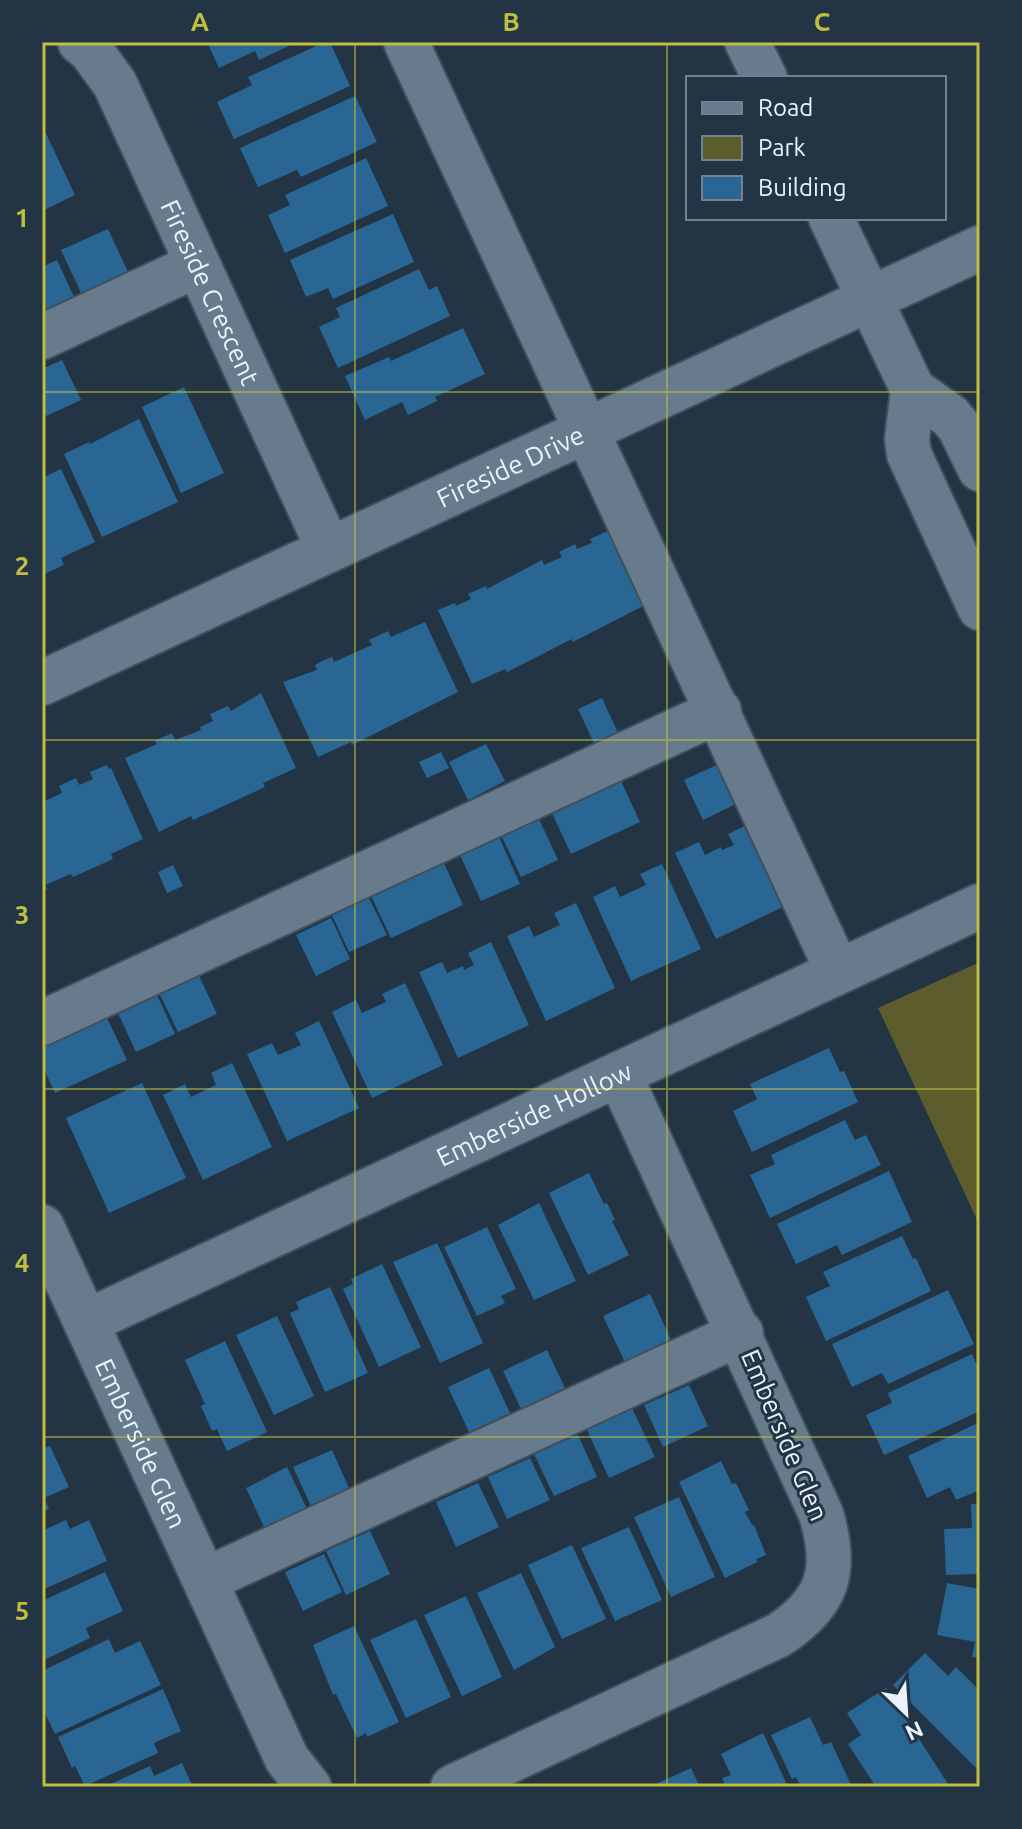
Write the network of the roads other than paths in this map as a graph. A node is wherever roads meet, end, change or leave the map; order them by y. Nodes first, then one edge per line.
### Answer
1 (80, 42) edge
2 (406, 42) edge
3 (747, 42) edge
4 (764, 76) edge
5 (832, 220) edge
6 (980, 248) edge
7 (197, 265) junction
8 (869, 299) junction
9 (42, 337) edge
10 (913, 390) junction
11 (587, 430) junction
12 (980, 469) edge
13 (329, 550) junction
14 (980, 608) edge
15 (42, 683) edge
16 (719, 711) junction
17 (980, 906) edge
18 (838, 972) junction
19 (42, 1023) edge
20 (619, 1074) junction
21 (42, 1227) edge
22 (86, 1322) junction
23 (741, 1333) junction
24 (205, 1580) junction
25 (309, 1787) edge
26 (453, 1787) edge

1 - 7 street, Fireside Crescent
2 - 11 street
3 - 4 street
5 - 8 street
6 - 8 street, Fireside Drive
7 - 9 street
7 - 13 street, Fireside Crescent
8 - 10 street
8 - 11 street, Fireside Drive
10 - 12 street
10 - 14 street
11 - 13 street, Fireside Drive
11 - 16 street
13 - 15 street, Fireside Drive
16 - 18 street
16 - 19 street
17 - 18 street, Emberside Hollow
18 - 20 street, Emberside Hollow
20 - 22 street, Emberside Hollow
20 - 23 street, Emberside Glen
21 - 22 street, Emberside Glen
22 - 24 street, Emberside Glen
23 - 24 street
23 - 26 street, Emberside Glen
24 - 25 street, Emberside Glen

